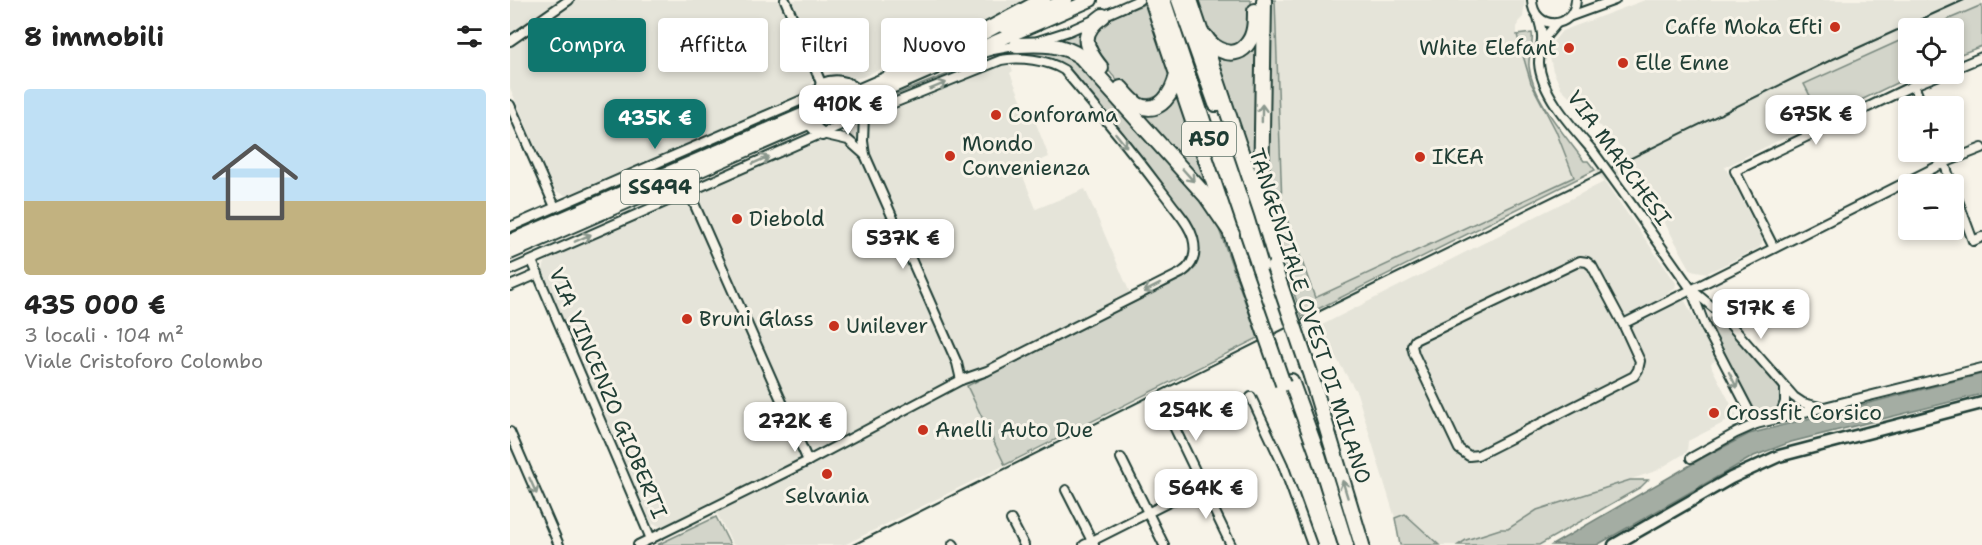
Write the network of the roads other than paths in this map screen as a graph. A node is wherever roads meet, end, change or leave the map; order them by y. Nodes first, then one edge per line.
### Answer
1 (569, 0) edge
2 (785, 0) edge
3 (1043, 0) edge
4 (1066, 0) edge
5 (1091, 0) edge
6 (1139, 0) edge
7 (1179, 0) edge
8 (1190, 0) edge
9 (1255, 0) edge
10 (1264, 0) edge
11 (1532, 0) edge
12 (1576, 0) edge
13 (1615, 0) edge
14 (1159, 3) edge
15 (1596, 7) junction
16 (1103, 16) junction
17 (1571, 16) junction
18 (1538, 17) junction
19 (1557, 23) junction
20 (1200, 27) junction
21 (987, 33) edge
22 (987, 38) edge
23 (510, 41) edge
24 (987, 41) edge
25 (1542, 41) junction
26 (987, 51) edge
27 (1015, 52) junction
28 (1982, 57) edge
29 (1964, 64) edge
30 (913, 72) edge
31 (1178, 75) junction
32 (822, 85) junction
33 (1914, 85) joint
34 (860, 95) junction
35 (811, 96) junction
36 (1918, 96) edge
37 (510, 105) edge
38 (864, 115) junction
39 (809, 117) junction
40 (822, 134) junction
41 (1982, 147) edge
42 (865, 155) junction
43 (1944, 163) junction
44 (1948, 174) edge
45 (689, 192) junction
46 (555, 207) junction
47 (1262, 214) junction
48 (1964, 216) edge
49 (510, 226) edge
50 (1232, 234) junction
51 (1982, 237) edge
52 (510, 241) edge
53 (1774, 248) junction
54 (510, 253) edge
55 (532, 261) junction
56 (1276, 267) junction
57 (510, 270) edge
58 (538, 274) junction
59 (1250, 275) junction
60 (510, 286) edge
61 (1691, 289) junction
62 (1623, 324) junction
63 (1982, 368) edge
64 (961, 380) junction
65 (1784, 388) junction
66 (1251, 397) dead end
67 (1982, 403) edge
68 (1822, 408) junction
69 (1166, 410) dead end
70 (1779, 418) junction
71 (1756, 424) junction
72 (510, 432) edge
73 (1121, 458) dead end
74 (1691, 458) dead end
75 (808, 461) junction
76 (1203, 485) junction
77 (1066, 490) dead end
78 (1148, 513) junction
79 (1011, 520) dead end
80 (651, 539) junction
81 (1090, 544) edge
82 (559, 545) edge
83 (638, 545) edge
84 (1024, 545) edge
85 (1164, 545) edge
86 (1231, 545) edge
87 (1312, 545) edge
88 (1346, 545) edge
89 (1362, 545) edge
90 (1614, 545) edge

1 - 23 street
2 - 32 street
3 - 21 highway
4 - 22 main road, SS494
5 - 24 main road, SS494
6 - 16 street
7 - 56 highway, TANGENZIALE OVEST DI MILANO / A50
8 - 20 highway
9 - 20 highway
47 -> 10 highway
11 - 18 street, VIA MARCHESI
12 - 15 street
12 - 17 street
13 - 15 street
14 - 31 highway
14 - 59 highway, TANGENZIALE OVEST DI MILANO / A50
15 - 17 street
16 - 27 street
16 - 31 highway
17 - 19 street
18 - 19 street
18 - 25 street, VIA MARCHESI
19 - 25 street
20 - 47 highway
25 - 61 street, VIA MARCHESI, bridge
26 - 27 street
38 -> 27 street
27 -> 50 highway
27 -> 64 street
28 - 29 street
30 - 34 main road, SS494
31 - 50 highway
32 - 34 main road
32 - 35 street
33 - 36 street
33 - 53 street
34 - 38 main road
34 - 39 main road, SS494
35 - 39 main road
35 - 46 street
37 - 46 street
38 - 40 street
38 - 42 street
39 - 40 main road
39 - 52 main road, SS494
39 - 54 main road, SS494
40 - 42 street
45 -> 40 street
41 - 43 street
42 - 64 street
43 - 44 street
43 - 53 street
55 -> 45 street
45 - 75 street
46 - 49 street
47 - 56 highway
48 - 51 street
50 - 59 highway
53 - 61 street
55 - 57 street
55 - 58 street, VIA VINCENZO GIOBERTI
89 -> 56 highway, TANGENZIALE OVEST DI MILANO / A50, bridge
58 - 60 street
58 - 80 street, VIA VINCENZO GIOBERTI
59 - 88 highway, TANGENZIALE OVEST DI MILANO, bridge
61 - 62 street
61 - 65 street, VIA MARCHESI
61 -> 71 street, VIA MARCHESI
62 - 62 street
63 - 68 street
64 - 75 street
65 - 68 street, VIA MARCHESI
65 - 70 street
66 - 87 street
67 - 90 main road
68 - 70 street
69 - 76 street
70 - 71 street
71 - 74 street
72 -> 82 street
73 - 78 street
75 - 80 street
76 - 78 street
76 - 86 street
77 - 81 street
78 - 81 street
78 - 85 street
79 - 84 street
80 - 83 street

